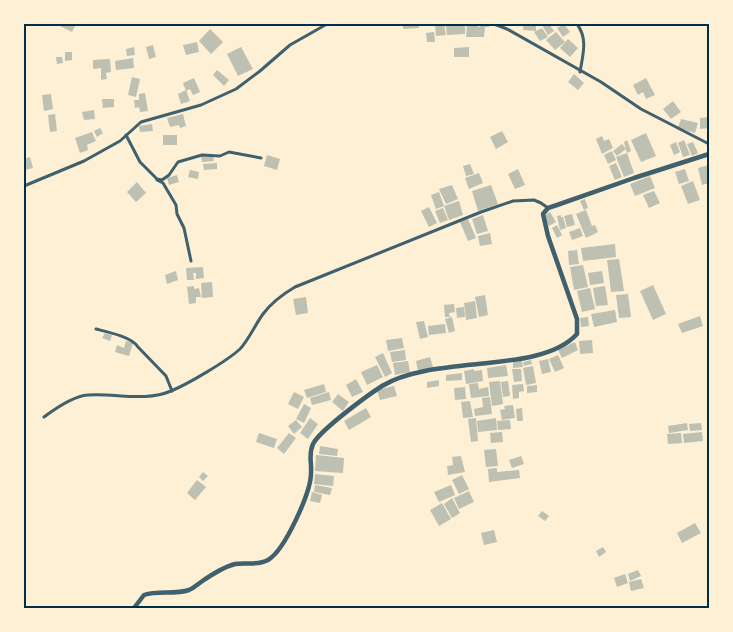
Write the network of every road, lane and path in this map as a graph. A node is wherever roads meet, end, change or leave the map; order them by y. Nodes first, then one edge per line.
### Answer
1 (328, 24) edge
2 (494, 24) edge
3 (577, 24) edge
4 (580, 72) junction
5 (126, 135) junction
6 (709, 144) edge
7 (709, 154) edge
8 (261, 158) dead end
9 (157, 179) junction
10 (24, 186) edge
11 (548, 208) junction
12 (191, 261) dead end
13 (96, 329) dead end
14 (172, 391) junction
15 (44, 417) dead end
16 (134, 608) edge

1 - 5 street
2 - 4 street
3 - 4 street
4 - 6 street
5 - 9 street
5 - 10 street
7 - 11 street
8 - 9 street
9 - 12 street
11 - 14 street
11 - 16 street
13 - 14 street
14 - 15 street

